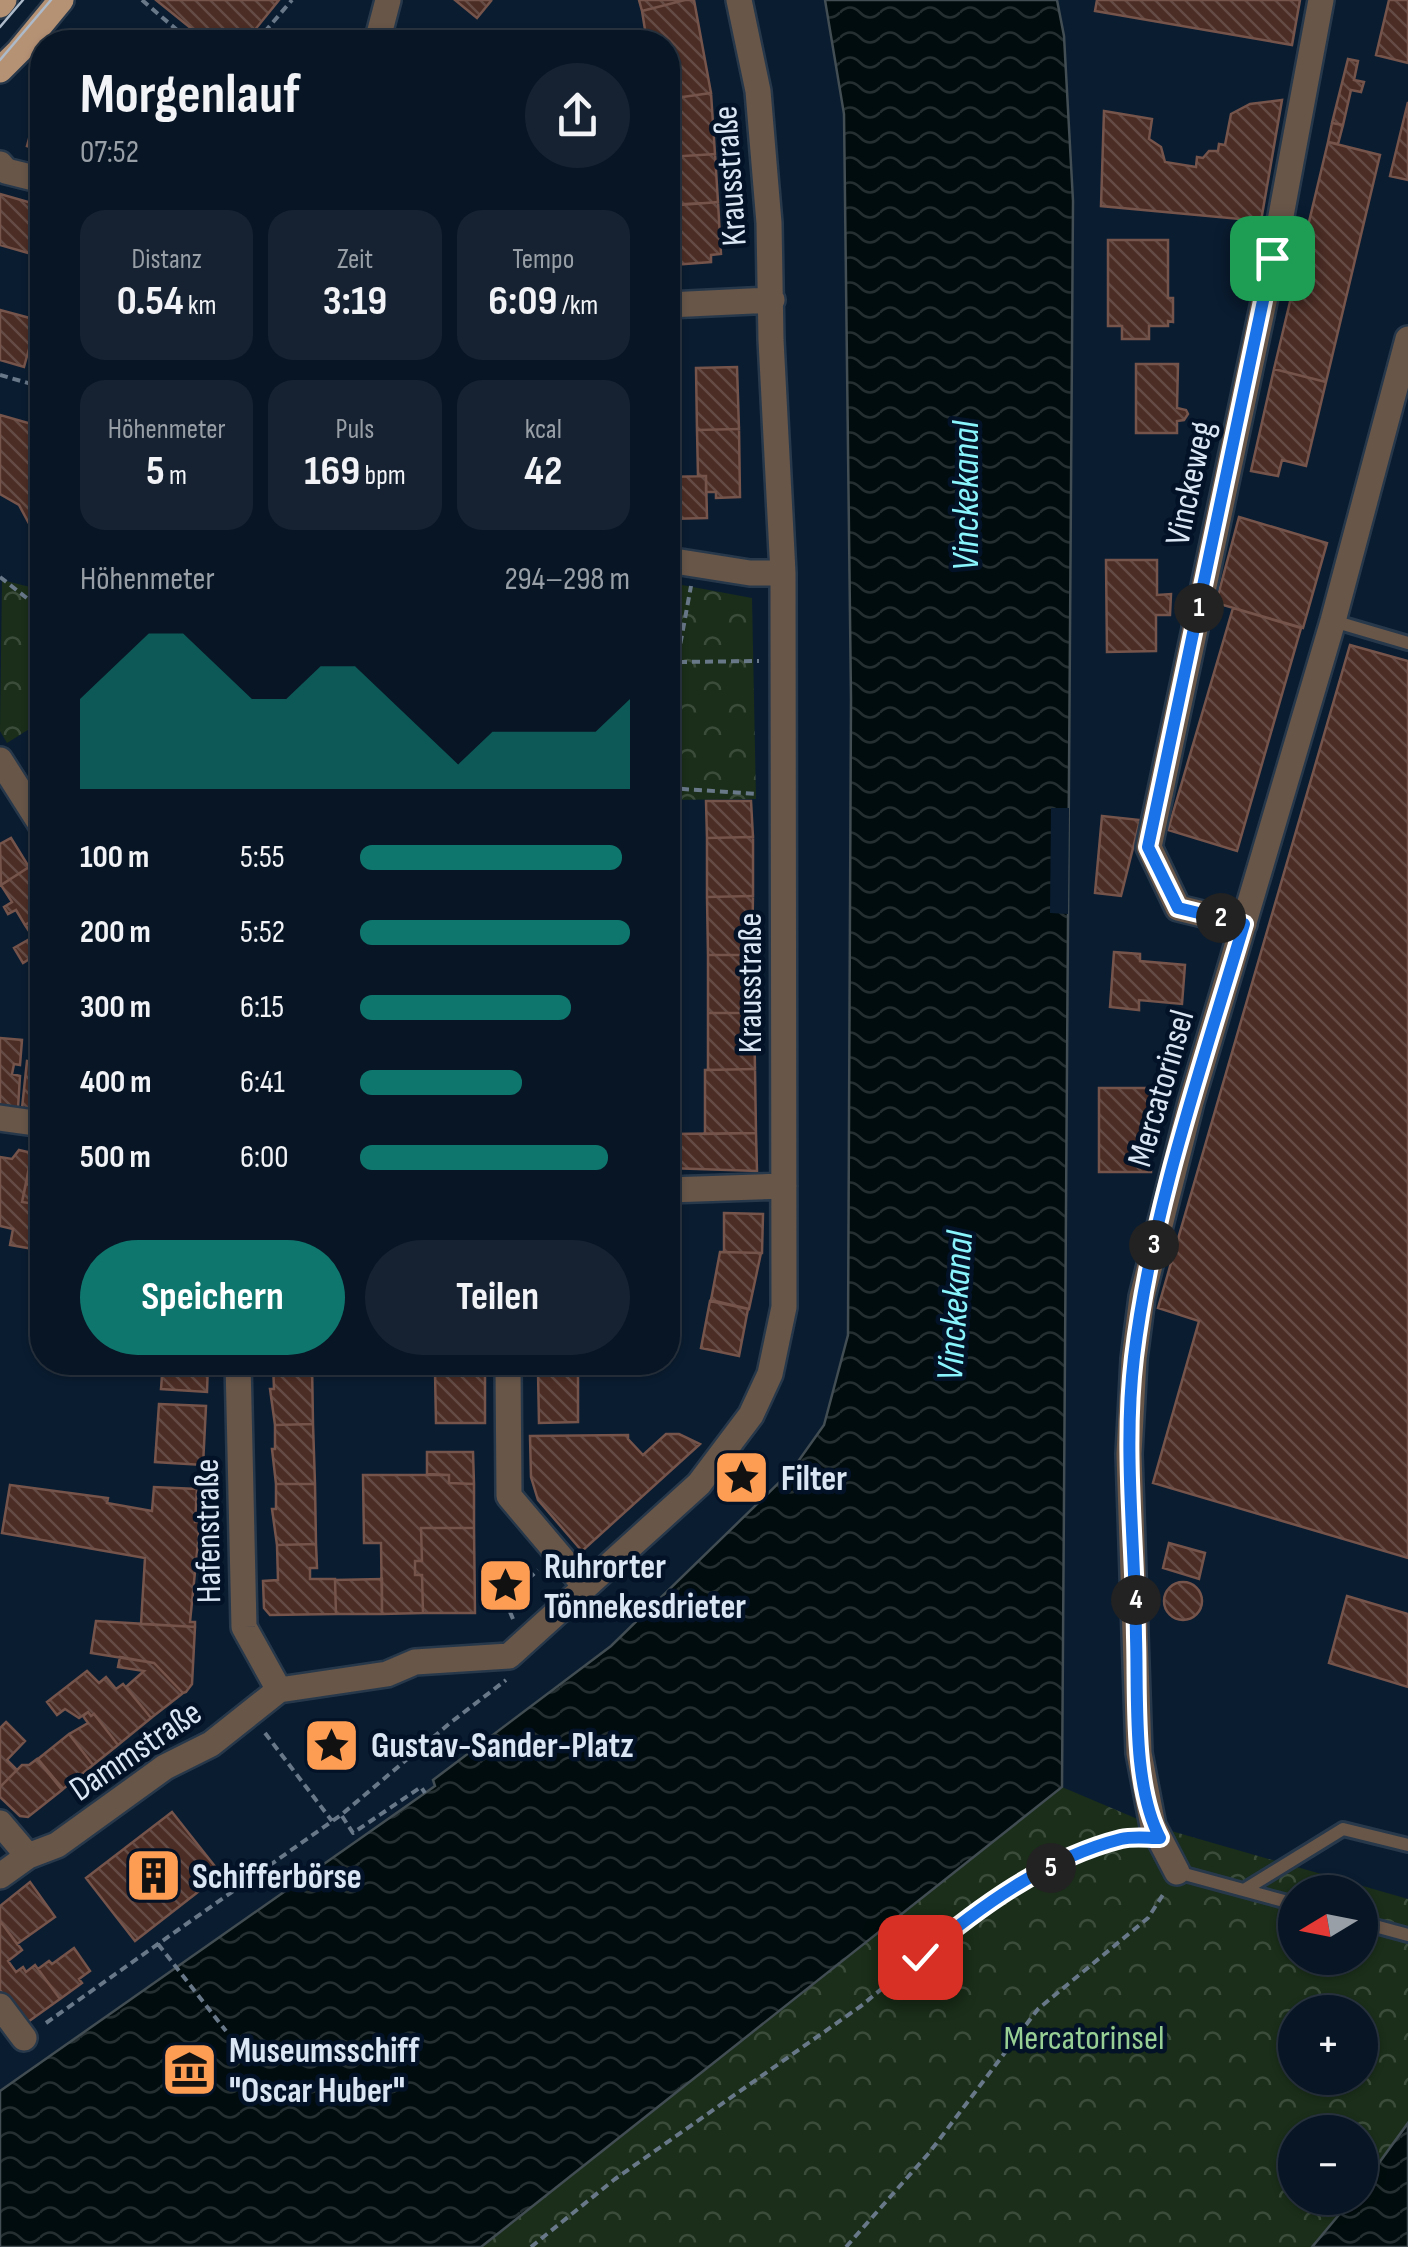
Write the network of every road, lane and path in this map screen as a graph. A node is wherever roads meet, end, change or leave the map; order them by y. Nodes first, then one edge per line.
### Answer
1 (61, 0) edge
2 (142, 0) edge
3 (292, 0) edge
4 (739, 0) edge
5 (1321, 0) edge
6 (384, 2) edge
7 (37, 30) edge
8 (177, 30) edge
9 (266, 30) edge
10 (379, 30) edge
11 (30, 39) edge
12 (0, 70) edge
13 (3, 167) edge
14 (30, 176) edge
15 (772, 300) junction
16 (680, 304) edge
17 (1408, 339) edge
18 (0, 374) edge
19 (30, 383) edge
20 (680, 563) edge
21 (694, 567) junction
22 (782, 573) junction
23 (0, 577) edge
24 (30, 601) edge
25 (1333, 621) junction
26 (1408, 643) edge
27 (680, 645) edge
28 (680, 662) edge
29 (784, 662) junction
30 (0, 760) edge
31 (680, 789) edge
32 (785, 795) junction
33 (30, 807) edge
34 (1244, 924) junction
35 (0, 1118) edge
36 (30, 1122) edge
37 (784, 1186) junction
38 (680, 1190) edge
39 (238, 1375) edge
40 (508, 1375) edge
41 (556, 1552) junction
42 (585, 1586) junction
43 (516, 1649) junction
44 (278, 1690) junction
45 (250, 1713) junction
46 (425, 1793) dead end
47 (341, 1816) junction
48 (332, 1822) junction
49 (0, 1823) edge
50 (1160, 1838) junction
51 (1408, 1845) edge
52 (28, 1856) junction
53 (1177, 1872) junction
54 (0, 1876) edge
55 (1244, 1890) junction
56 (1278, 1899) edge
57 (1378, 1927) edge
58 (1408, 1935) edge
59 (158, 1944) junction
60 (0, 2006) edge
61 (226, 2031) dead end
62 (24, 2038) joint
63 (531, 2247) edge
64 (846, 2247) edge

1 - 7 main road
2 - 8 path
3 - 9 path
4 - 15 street, Krausstraße
5 - 34 street, Vinckeweg
6 - 10 street
11 - 12 main road
13 - 14 street
15 - 16 street
15 - 22 street, Krausstraße
17 - 25 street, Mercatorinsel
18 - 19 path
20 - 21 street
21 - 22 street
21 - 27 path
22 - 29 street, Krausstraße
23 - 24 path
25 - 26 lane
25 - 34 street, Mercatorinsel
28 - 29 path
29 - 32 street, Krausstraße
30 - 33 street
31 - 32 path
32 - 37 street, Krausstraße
34 - 50 street, Mercatorinsel
35 - 36 street
37 - 38 street
37 - 42 street, Krausstraße
39 - 44 street, Hafenstraße
40 - 41 street
41 - 42 street
41 - 43 path
42 - 43 street, Krausstraße
43 - 44 street, Dammstraße
43 - 47 path
44 - 45 street, Dammstraße
45 - 48 path
45 - 52 street, Dammstraße
46 - 47 path
47 - 48 path
48 - 59 path
49 - 52 street
50 - 53 street, Mercatorinsel
50 - 63 path
51 - 55 lane
52 - 54 street, Dammstraße
53 - 55 lane
53 - 64 path
55 - 56 lane
57 - 58 lane
59 - 61 path
59 - 62 path
60 - 62 street

